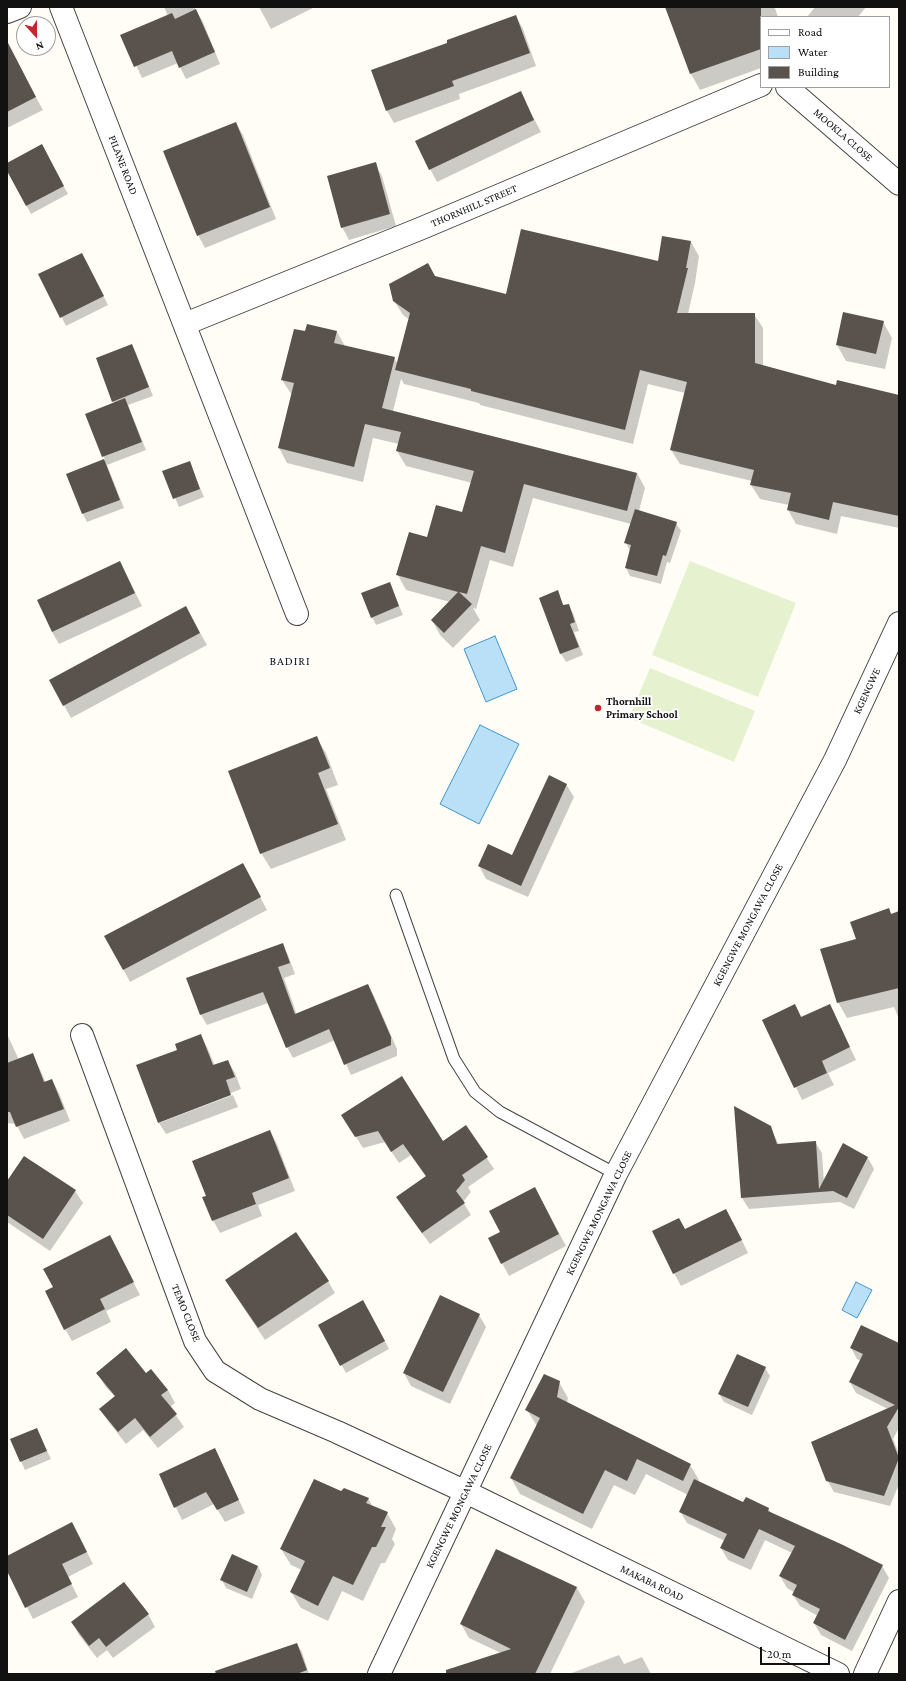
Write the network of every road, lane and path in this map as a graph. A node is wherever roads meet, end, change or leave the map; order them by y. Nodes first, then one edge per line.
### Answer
1 (20, 7) edge
2 (61, 7) edge
3 (7, 12) edge
4 (760, 85) edge
5 (789, 88) edge
6 (899, 184) edge
7 (185, 324) junction
8 (297, 614) dead end
9 (899, 623) edge
10 (835, 760) joint
11 (396, 895) dead end
12 (82, 1035) dead end
13 (616, 1174) junction
14 (466, 1492) junction
15 (899, 1601) edge
16 (379, 1674) edge
17 (838, 1674) edge
18 (865, 1674) edge

1 - 3 street
2 - 7 street, PILANE ROAD
4 - 7 street, THORNHILL STREET
5 - 6 street, MOOKLA CLOSE
7 - 8 street, PILANE ROAD
9 - 10 street, KGENGWE
10 - 13 street, KGENGWE MONGAWA CLOSE
11 - 13 lane
12 - 14 street, TEMO CLOSE
13 - 14 street, KGENGWE MONGAWA CLOSE
14 - 16 street, KGENGWE MONGAWA CLOSE
14 - 17 street, MAKABA ROAD
15 - 18 street

